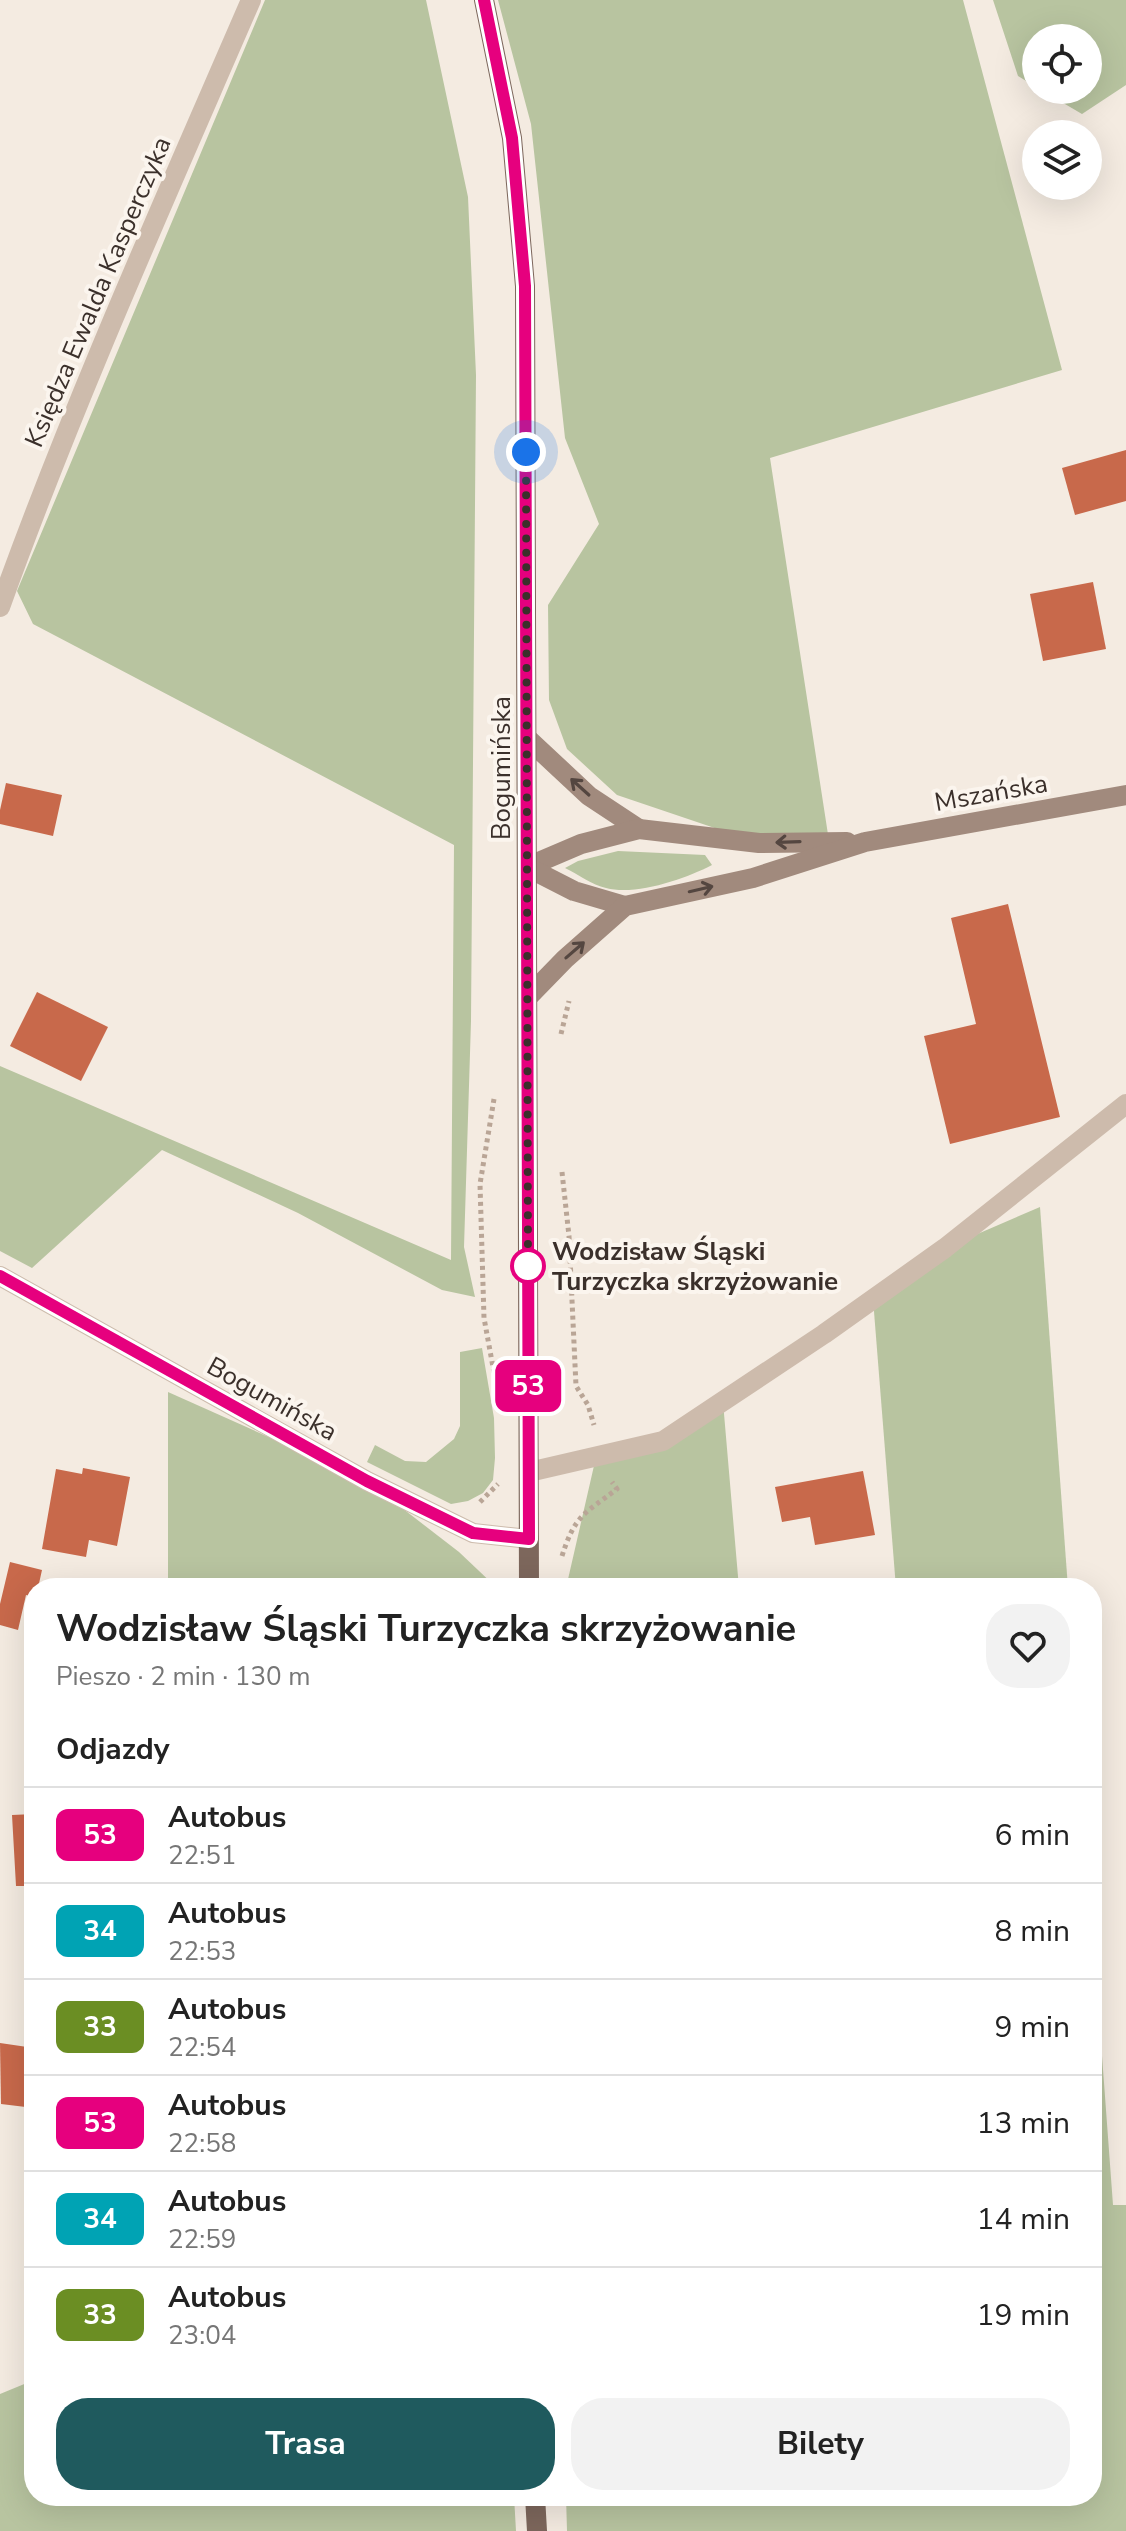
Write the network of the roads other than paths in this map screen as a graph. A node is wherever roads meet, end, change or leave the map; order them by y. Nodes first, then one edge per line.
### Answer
1 (251, 0) edge
2 (484, 0) edge
3 (0, 607) edge
4 (528, 739) junction
5 (1126, 795) edge
6 (639, 829) junction
7 (865, 842) junction
8 (527, 867) junction
9 (625, 906) junction
10 (528, 997) junction
11 (1126, 1104) edge
12 (0, 1276) edge
13 (529, 1472) junction
14 (529, 1539) junction
15 (529, 1578) edge
16 (536, 2506) edge
17 (537, 2531) edge

1 - 3 street, Księdza Ewalda Kasperczyka
2 - 4 main road, Bogumińska
6 -> 4 street
4 - 8 main road, Bogumińska
5 - 7 street, Mszańska
7 -> 6 street, Mszańska
6 - 8 street
9 -> 7 street, Mszańska
8 - 9 street
8 - 10 main road, Bogumińska
10 -> 9 street
10 - 13 main road, Bogumińska
11 - 13 street
12 - 14 street, Bogumińska
13 - 14 main road, Bogumińska
14 - 15 main road, Bogumińska
16 - 17 main road

